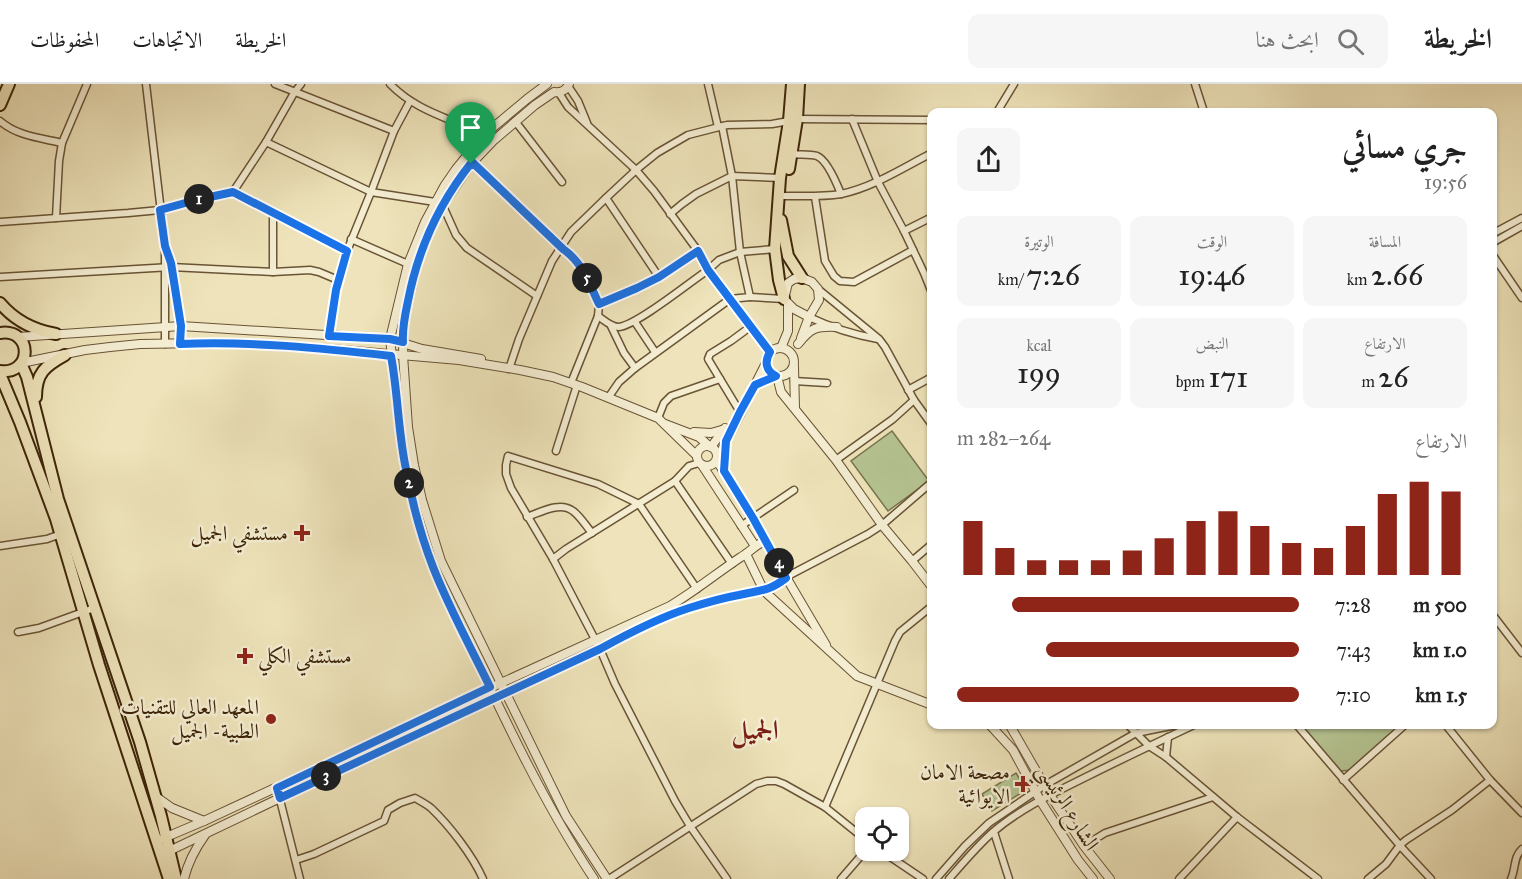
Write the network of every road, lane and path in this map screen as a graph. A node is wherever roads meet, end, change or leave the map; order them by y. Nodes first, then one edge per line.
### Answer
1 (9, 84) edge
2 (87, 84) edge
3 (146, 84) edge
4 (274, 84) edge
5 (301, 84) edge
6 (390, 84) edge
7 (547, 84) edge
8 (708, 84) edge
9 (792, 84) edge
10 (799, 84) edge
11 (1014, 84) edge
12 (1195, 84) edge
13 (568, 85) edge
14 (557, 92) junction
15 (294, 93) junction
16 (410, 101) junction
17 (0, 105) edge
18 (999, 108) edge
19 (1203, 108) edge
20 (852, 119) junction
21 (793, 120) junction
22 (927, 120) edge
23 (0, 121) edge
24 (515, 121) junction
25 (587, 124) junction
26 (720, 127) junction
27 (394, 131) junction
28 (484, 135) junction
29 (266, 142) junction
30 (62, 143) junction
31 (792, 154) junction
32 (927, 156) edge
33 (472, 162) junction
34 (636, 170) junction
35 (732, 176) junction
36 (780, 178) junction
37 (562, 182) dead end
38 (878, 182) junction
39 (233, 192) junction
40 (371, 192) junction
41 (841, 194) junction
42 (784, 196) junction
43 (815, 197) junction
44 (606, 198) junction
45 (439, 204) junction
46 (160, 210) junction
47 (273, 213) junction
48 (670, 214) junction
49 (56, 218) junction
50 (1522, 218) edge
51 (927, 220) edge
52 (0, 222) edge
53 (1522, 226) edge
54 (904, 231) junction
55 (1497, 231) edge
56 (351, 239) junction
57 (1497, 240) edge
58 (561, 247) junction
59 (775, 249) junction
60 (913, 250) junction
61 (347, 251) junction
62 (698, 251) junction
63 (740, 252) junction
64 (1497, 261) edge
65 (408, 264) junction
66 (168, 267) junction
67 (708, 270) junction
68 (273, 272) junction
69 (927, 272) edge
70 (924, 273) junction
71 (0, 277) edge
72 (659, 277) junction
73 (802, 278) junction
74 (338, 280) junction
75 (927, 280) edge
76 (818, 289) junction
77 (537, 296) junction
78 (750, 297) junction
79 (1522, 298) edge
80 (729, 299) junction
81 (786, 302) junction
82 (0, 303) edge
83 (599, 304) junction
84 (598, 316) junction
85 (809, 317) junction
86 (634, 322) junction
87 (181, 326) junction
88 (612, 326) junction
89 (166, 327) junction
90 (750, 327) junction
91 (837, 327) junction
92 (0, 333) edge
93 (56, 334) junction
94 (17, 336) junction
95 (329, 336) junction
96 (390, 339) junction
97 (879, 339) junction
98 (403, 342) junction
99 (165, 344) junction
100 (180, 344) junction
101 (798, 344) junction
102 (781, 348) junction
103 (655, 352) junction
104 (770, 352) junction
105 (65, 355) junction
106 (403, 355) junction
107 (391, 356) junction
108 (793, 356) junction
109 (766, 363) junction
110 (20, 364) junction
111 (794, 366) junction
112 (510, 367) junction
113 (635, 368) junction
114 (0, 372) edge
115 (777, 376) junction
116 (720, 379) junction
117 (927, 380) edge
118 (794, 381) junction
119 (827, 382) dead end
120 (574, 384) junction
121 (755, 385) junction
122 (0, 386) edge
123 (908, 390) junction
124 (9, 396) junction
125 (608, 398) junction
126 (914, 400) junction
127 (795, 408) junction
128 (37, 415) junction
129 (739, 415) junction
130 (927, 418) edge
131 (660, 421) junction
132 (725, 429) junction
133 (685, 431) junction
134 (726, 441) junction
135 (710, 446) junction
136 (556, 451) dead end
137 (717, 459) junction
138 (836, 460) junction
139 (699, 461) junction
140 (724, 471) junction
141 (675, 481) junction
142 (927, 486) edge
143 (794, 490) dead end
144 (639, 504) junction
145 (527, 516) junction
146 (753, 518) junction
147 (882, 525) junction
148 (741, 526) junction
149 (592, 533) junction
150 (61, 534) junction
151 (765, 542) junction
152 (0, 546) edge
153 (754, 546) junction
154 (927, 548) edge
155 (746, 554) junction
156 (554, 559) junction
157 (912, 561) junction
158 (732, 564) junction
159 (786, 578) junction
160 (927, 580) edge
161 (697, 589) junction
162 (764, 591) junction
163 (89, 610) junction
164 (927, 610) edge
165 (1497, 620) edge
166 (18, 632) dead end
167 (596, 640) junction
168 (600, 649) junction
169 (1522, 653) edge
170 (831, 654) junction
171 (501, 682) junction
172 (876, 684) junction
173 (490, 687) junction
174 (506, 693) junction
175 (495, 698) junction
176 (927, 703) edge
177 (993, 729) edge
178 (1012, 729) edge
179 (1132, 729) edge
180 (1158, 729) edge
181 (1185, 729) edge
182 (1300, 729) edge
183 (1400, 729) edge
184 (1449, 729) edge
185 (1136, 734) junction
186 (1168, 737) junction
187 (1149, 746) junction
188 (1166, 758) junction
189 (1343, 780) junction
190 (1490, 780) junction
191 (1045, 785) junction
192 (277, 788) junction
193 (1036, 792) junction
194 (1050, 795) junction
195 (154, 796) junction
196 (1213, 797) junction
197 (280, 798) junction
198 (1041, 800) junction
199 (825, 807) junction
200 (1522, 813) edge
201 (1237, 817) junction
202 (204, 821) junction
203 (690, 826) junction
204 (855, 831) edge
205 (994, 832) junction
206 (206, 834) junction
207 (161, 839) junction
208 (1400, 845) junction
209 (1084, 846) junction
210 (166, 852) junction
211 (1521, 852) edge
212 (296, 860) junction
213 (857, 861) edge
214 (896, 861) edge
215 (169, 879) edge
216 (176, 879) edge
217 (184, 879) edge
218 (300, 879) edge
219 (483, 879) edge
220 (594, 879) edge
221 (608, 879) edge
222 (727, 879) edge
223 (841, 879) edge
224 (923, 879) edge
225 (936, 879) edge
226 (949, 879) edge
227 (1009, 879) edge
228 (1093, 879) edge
229 (1110, 879) edge
230 (1179, 879) edge
231 (1318, 879) edge
232 (1368, 879) edge
233 (1431, 879) edge
234 (1511, 879) edge

1 - 17 main road
2 - 30 street
3 - 46 street
4 - 15 street
5 - 15 street
6 - 16 street
7 - 14 street
7 - 28 street
8 - 26 street
9 - 21 main road
10 - 21 main road
11 - 18 street
12 - 19 street
13 - 14 street
13 - 25 street
14 - 24 street
14 - 25 street
15 - 27 street
15 - 29 street
16 - 27 street
16 - 28 street
20 - 21 street
20 - 22 street
20 - 38 street
21 - 26 street
21 - 31 main road
21 - 36 main road
23 - 30 street
24 - 33 street
24 - 37 street
25 - 34 street
26 - 34 street
26 - 35 street
27 - 40 street
28 - 45 street
29 - 39 street
29 - 40 street
30 - 49 street
31 - 41 street
31 - 42 main road
32 - 38 street
33 - 45 street
33 - 58 street
34 - 44 street
34 - 48 street
35 - 36 street
35 - 48 street
35 - 63 street
36 - 59 main road
38 - 41 street
38 - 54 street
39 - 46 street
39 - 47 street
40 - 45 street
40 - 56 street
41 - 43 street
42 - 43 street
42 - 73 main road
43 - 60 street
44 - 58 street
44 - 72 street
45 - 65 street
45 - 77 street
45 - 98 street
46 - 49 street
46 - 66 street
47 - 61 street
47 - 68 street
48 - 62 street
49 - 52 street
50 - 55 street
51 - 54 street
53 - 57 street
54 - 60 street
56 - 61 street
56 - 65 street
58 - 77 street
58 - 83 street
59 - 63 street
59 - 81 main road
60 - 70 street
61 - 74 street
62 - 67 street
62 - 72 street
63 - 67 street
63 - 78 street
64 - 79 street
65 - 96 street
66 - 68 street
66 - 71 street
66 - 87 street
66 - 89 street
67 - 80 street
67 - 86 street
68 - 74 street
69 - 70 street
70 - 75 street
72 - 83 street
73 - 76 street
73 - 81 street
74 - 95 street
76 - 85 street
76 - 97 street
77 - 112 street
78 - 80 street
78 - 81 street
80 - 90 street
80 - 103 street
81 - 85 street
81 - 102 street
82 - 93 main road
82 - 94 main road
83 - 84 street
84 - 88 street
84 - 120 street
85 - 91 street
85 - 101 street
86 - 88 street
86 - 103 street
87 - 89 street
87 - 95 street
87 - 100 street
88 - 113 street
89 - 93 street
89 - 99 street
90 - 104 street
90 - 116 street
91 - 97 street
91 - 101 street
92 - 94 main road
93 - 94 street
94 - 110 main road
95 - 96 street
96 - 98 street
96 - 107 street
97 - 123 street
98 - 106 street
98 - 112 street
99 - 100 street
99 - 105 street
100 - 107 street
101 - 108 street
102 - 104 street
102 - 108 street
103 - 113 street
104 - 109 street
105 - 110 street
105 - 128 main road
106 - 107 street
106 - 112 street
106 - 171 street
107 - 173 street
108 - 111 street
109 - 115 street
109 - 121 street
110 - 114 main road
110 - 128 main road
111 - 115 street
111 - 118 street
112 - 120 street
113 - 125 street
114 - 124 main road
115 - 121 street
115 - 127 street
116 - 129 street
116 - 131 street
117 - 123 street
118 - 119 street
118 - 127 street
120 - 125 street
120 - 136 street
121 - 129 street
122 - 124 main road
123 - 126 street
124 - 150 main road
125 - 131 street
126 - 130 street
126 - 138 street
127 - 138 street
128 - 163 main road
129 - 132 street
129 - 134 street
131 - 133 street
131 - 139 street
132 - 133 street
132 - 135 street
133 - 135 street
134 - 137 street
134 - 140 street
135 - 137 street
135 - 139 street
137 - 139 street
137 - 140 street
138 - 147 street
139 - 141 street
139 - 148 street
140 - 146 street
141 - 144 street
141 - 158 street
142 - 147 street
143 - 146 street
144 - 145 street
144 - 149 street
144 - 161 street
145 - 149 street
145 - 156 street
146 - 148 street
146 - 151 street
147 - 157 street
147 - 159 street
148 - 153 street
149 - 156 street
150 - 152 street
150 - 163 main road
151 - 153 street
151 - 159 street
153 - 155 street
154 - 157 street
155 - 158 street
155 - 162 street
156 - 167 street
157 - 160 street
158 - 161 street
159 - 162 street
159 - 170 street
161 - 167 street
162 - 168 street
162 - 170 street
163 - 166 street
163 - 195 main road
163 - 207 main road
164 - 172 street
165 - 169 street
167 - 168 street
167 - 171 street
168 - 174 street
168 - 203 street
170 - 172 street
171 - 173 street
171 - 174 street
172 - 176 street
172 - 199 street
173 - 175 street
173 - 192 street
174 - 175 street
174 - 221 street
175 - 197 street
175 - 220 street
177 - 193 street, الشارع الرئيسي
178 - 191 street, الشارع الرئيسي
179 - 185 street
180 - 185 street
181 - 186 street
182 - 189 street
183 - 189 street
184 - 190 street
185 - 187 street
185 - 191 street
186 - 187 street
186 - 188 street
187 - 188 street
187 - 194 street
188 - 196 street
189 - 208 street
190 - 200 street
190 - 208 street
191 - 193 street
191 - 194 street, الشارع الرئيسي
192 - 197 street
192 - 202 street
193 - 198 street, الشارع الرئيسي
193 - 225 street
194 - 198 street
194 - 209 street, الشارع الرئيسي
195 - 202 street
195 - 207 main road
196 - 201 street
196 - 209 street
197 - 206 street
197 - 212 street
198 - 205 street
198 - 228 street, الشارع الرئيسي
199 - 203 street
199 - 204 street
201 - 230 street
201 - 231 street
202 - 207 street
203 - 221 street
203 - 222 street
205 - 226 street
205 - 227 street
206 - 210 street
206 - 217 street
207 - 210 main road
208 - 232 street
208 - 233 street
209 - 229 street, الشارع الرئيسي
210 - 215 main road
210 - 216 main road
211 - 234 street
212 - 218 street
212 - 219 street
213 - 223 street
214 - 224 street

